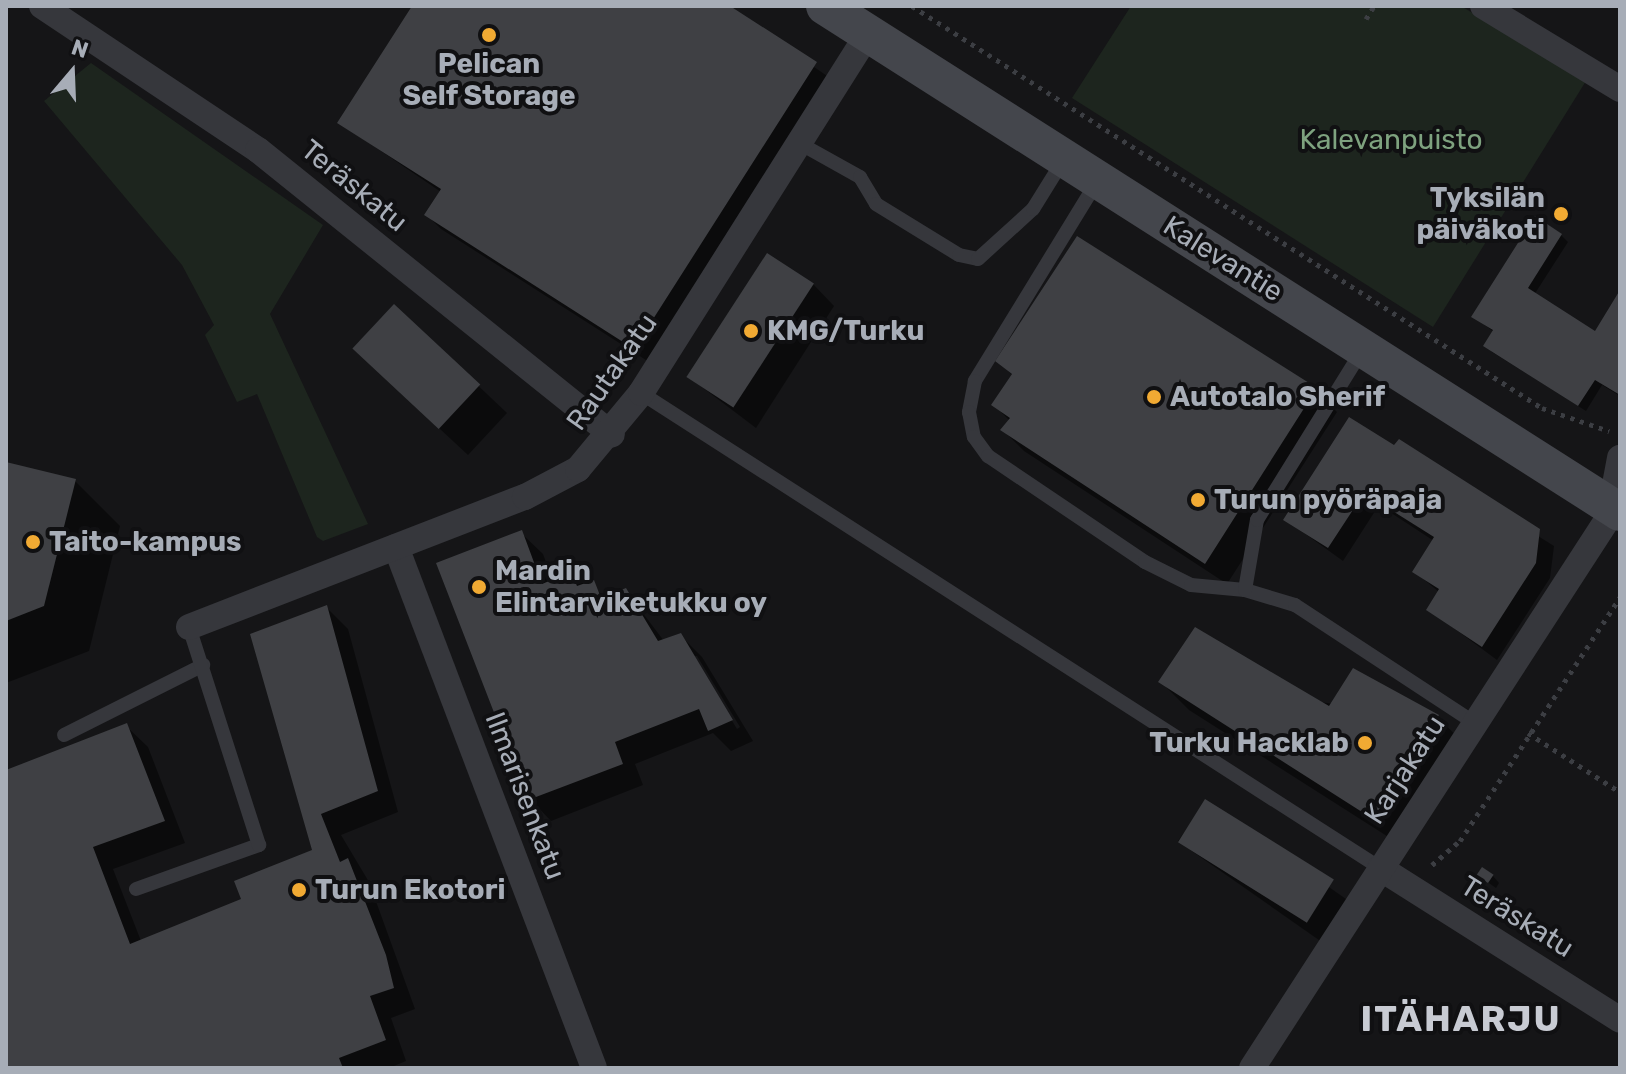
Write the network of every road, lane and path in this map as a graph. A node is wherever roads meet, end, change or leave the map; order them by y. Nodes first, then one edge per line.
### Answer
1 (42, 6) edge
2 (825, 6) edge
3 (912, 6) edge
4 (1374, 6) edge
5 (1483, 6) edge
6 (1366, 19) dead end
7 (868, 34) junction
8 (1620, 89) edge
9 (799, 143) junction
10 (1065, 158) junction
11 (1098, 180) junction
12 (1459, 344) dead end
13 (1363, 348) junction
14 (1454, 354) junction
15 (641, 393) junction
16 (1611, 432) dead end
17 (612, 435) junction
18 (1620, 458) edge
19 (1617, 506) edge
20 (396, 547) junction
21 (1245, 590) junction
22 (1619, 597) edge
23 (1620, 609) edge
24 (189, 627) joint
25 (203, 665) junction
26 (1473, 722) junction
27 (1528, 733) junction
28 (64, 735) dead end
29 (1620, 792) edge
30 (1389, 874) junction
31 (136, 889) dead end
32 (1620, 1020) edge
33 (594, 1068) edge
34 (1252, 1068) edge

1 - 17 street, Teräskatu
2 - 7 main road, Kalevantie
3 - 14 path
4 - 6 path
5 - 8 street
7 - 9 street, Rautakatu
7 - 10 main road, Kalevantie
9 - 10 lane
9 - 15 street, Rautakatu
10 - 11 main road, Kalevantie
11 - 13 main road, Kalevantie
11 - 21 lane
12 - 14 path
13 - 19 main road, Kalevantie
13 - 21 lane
14 - 16 path
15 - 17 street, Rautakatu
15 - 30 lane
17 - 20 street, Rautakatu
18 - 19 street, Karjakatu
19 - 26 street, Karjakatu
20 - 24 street, Rautakatu
20 - 33 street, Ilmarisenkatu
21 - 26 lane
22 - 23 path
22 - 27 path
24 - 25 lane
25 - 28 lane
25 - 31 lane
26 - 30 street, Karjakatu
27 - 29 path
27 - 30 path
30 - 32 street, Teräskatu
30 - 34 street, Karjakatu

